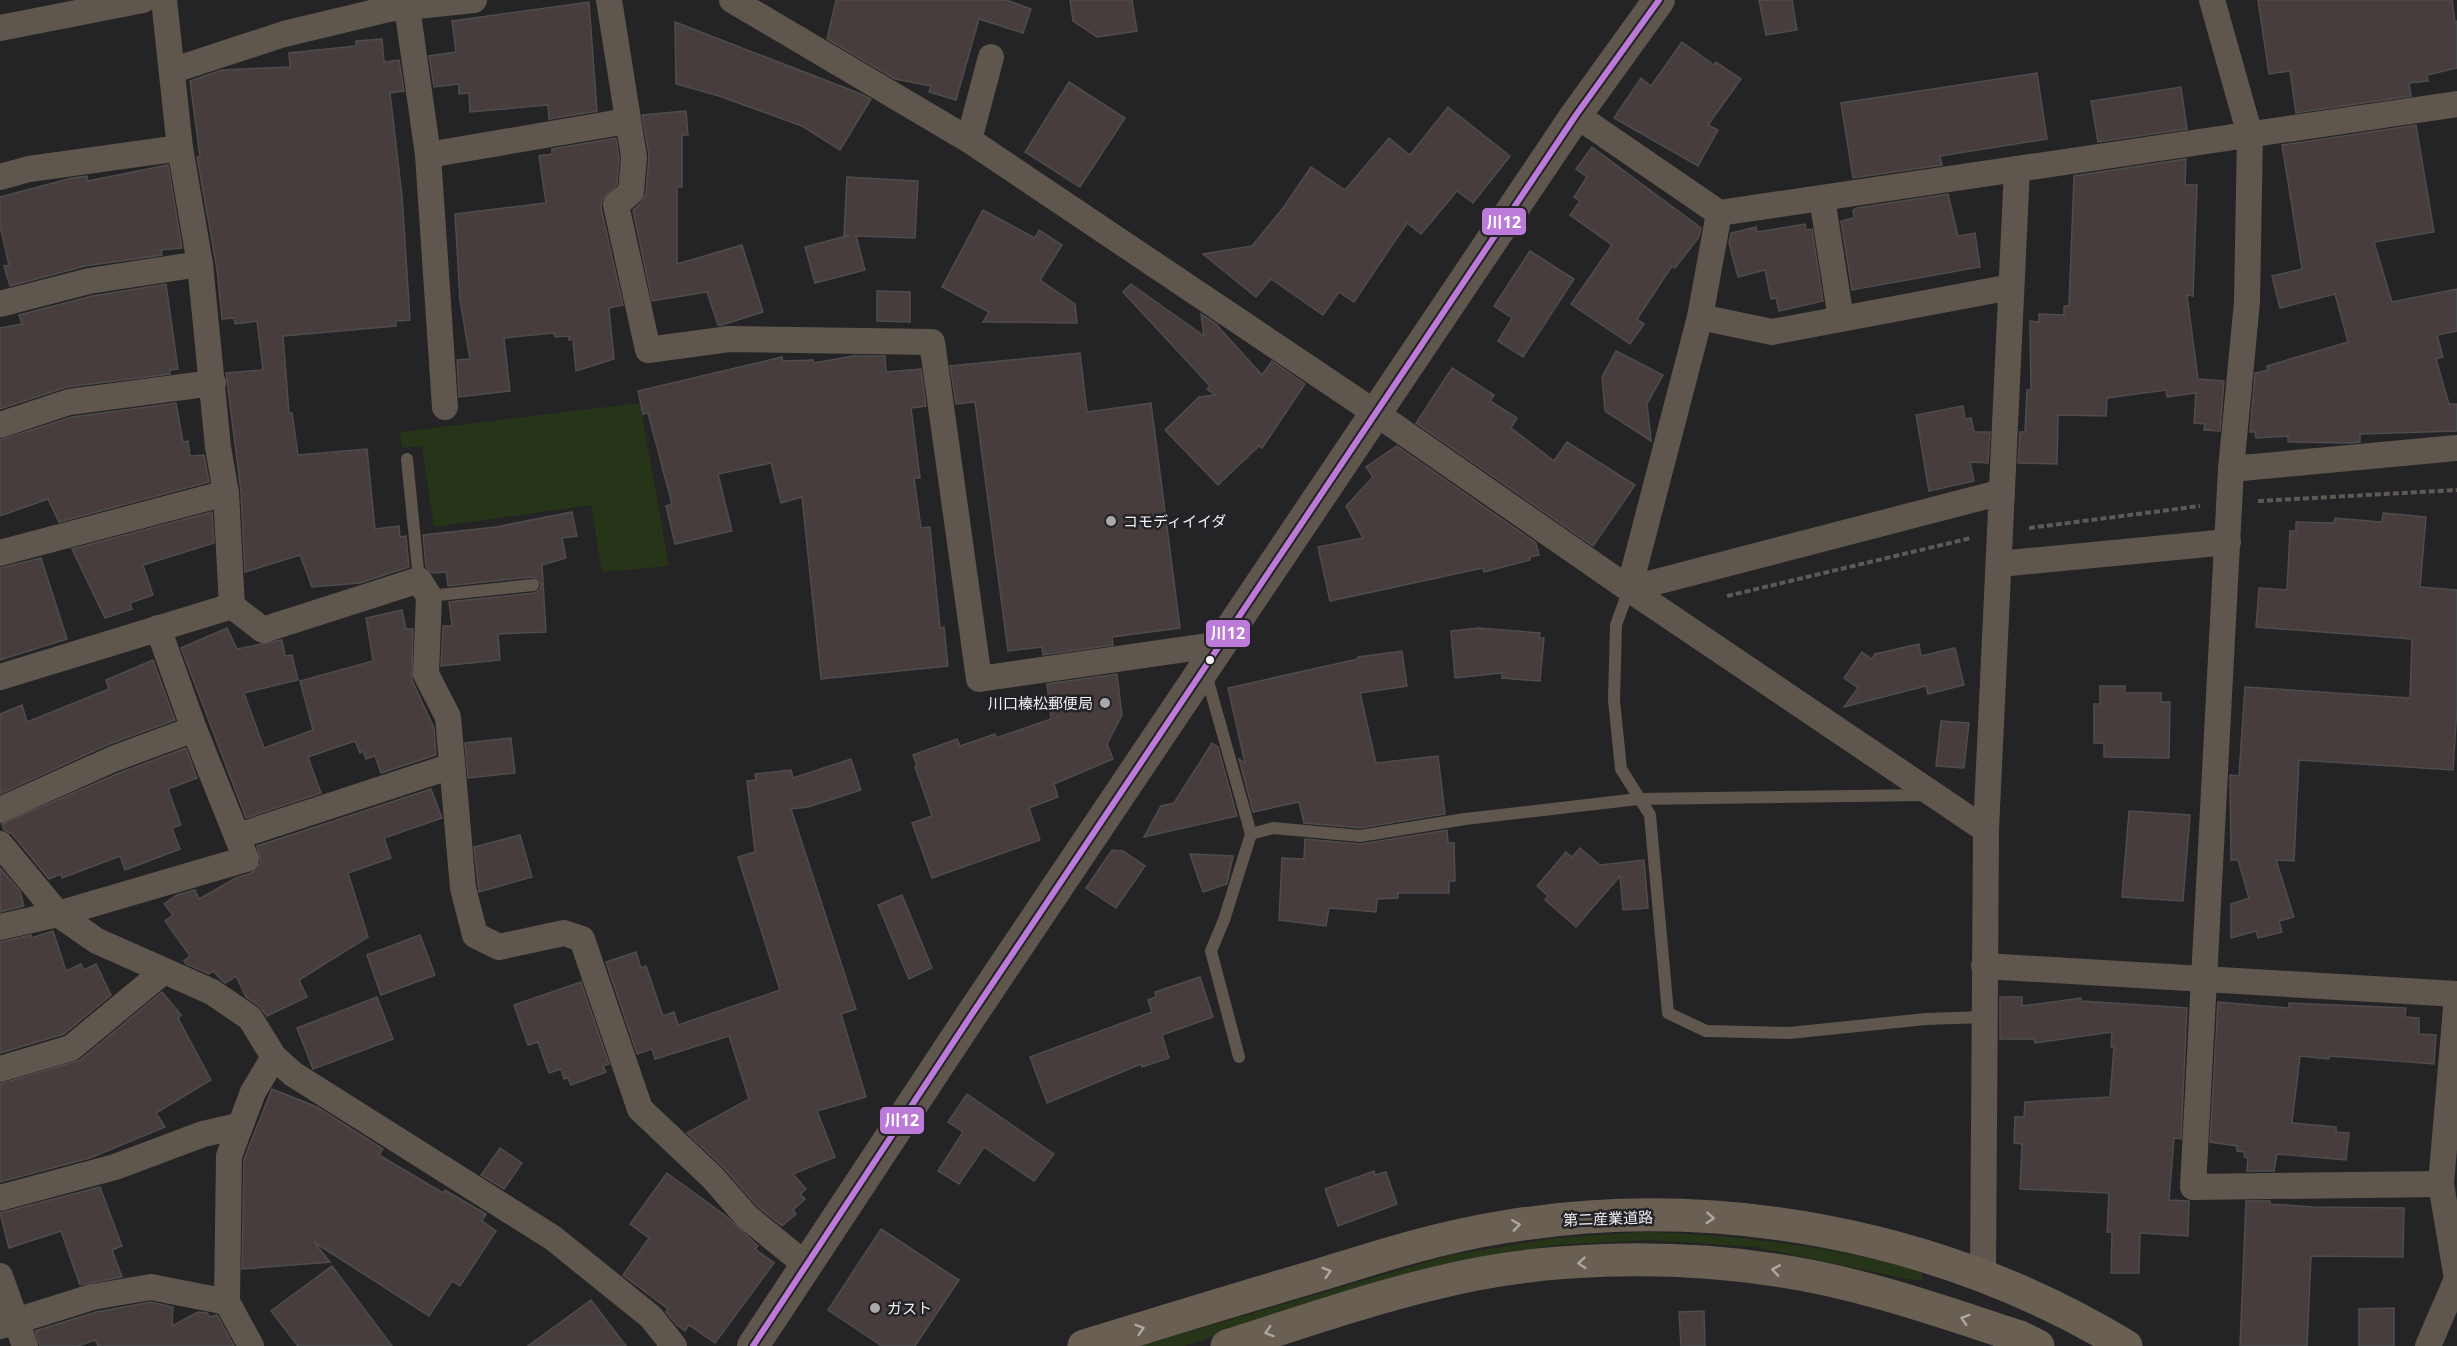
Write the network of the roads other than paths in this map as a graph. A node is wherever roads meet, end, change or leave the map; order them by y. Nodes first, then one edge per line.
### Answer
1 (143, 0) edge
2 (164, 0) edge
3 (474, 0) edge
4 (609, 0) edge
5 (732, 0) edge
6 (1659, 0) edge
7 (2212, 0) edge
8 (394, 5) edge
9 (0, 28) edge
10 (991, 57) dead end
11 (174, 70) junction
12 (2457, 104) edge
13 (1576, 115) junction
14 (627, 121) junction
15 (2250, 135) junction
16 (969, 140) junction
17 (180, 148) junction
18 (428, 155) junction
19 (2017, 169) junction
20 (0, 177) edge
21 (1822, 198) junction
22 (1719, 213) junction
23 (200, 264) junction
24 (2011, 287) junction
25 (0, 304) edge
26 (1700, 317) junction
27 (1841, 319) junction
28 (213, 383) junction
29 (445, 407) dead end
30 (1377, 414) junction
31 (0, 425) edge
32 (2457, 448) edge
33 (407, 459) dead end
34 (2231, 469) junction
35 (2002, 492) junction
36 (226, 494) junction
37 (2228, 542) junction
38 (0, 553) edge
39 (1998, 564) junction
40 (533, 585) dead end
41 (424, 588) junction
42 (1629, 589) junction
43 (232, 606) junction
44 (158, 628) junction
45 (1213, 656) junction
46 (0, 676) edge
47 (194, 729) junction
48 (452, 766) junction
49 (1938, 795) junction
50 (1638, 799) junction
51 (0, 810) edge
52 (1986, 830) junction
53 (1251, 834) junction
54 (238, 836) junction
55 (0, 844) edge
56 (58, 914) junction
57 (0, 927) edge
58 (1984, 966) junction
59 (164, 971) junction
60 (2204, 979) junction
61 (2457, 995) edge
62 (1984, 1017) junction
63 (274, 1057) junction
64 (1239, 1057) dead end
65 (0, 1069) edge
66 (238, 1126) junction
67 (2441, 1184) junction
68 (0, 1198) edge
69 (805, 1264) junction
70 (1983, 1275) junction
71 (0, 1276) edge
72 (227, 1302) junction
73 (8, 1322) edge
74 (25, 1346) edge
75 (251, 1346) edge
76 (674, 1346) edge
77 (753, 1346) edge
78 (1084, 1346) edge
79 (1227, 1346) edge
80 (2038, 1346) edge
81 (2126, 1346) edge
82 (2428, 1346) edge

1 - 9 street
2 - 11 street
3 - 8 street
4 - 14 street
5 - 16 street
6 - 13 street
7 - 15 street
8 - 11 street
8 - 18 street
10 - 16 street
11 - 17 street
12 - 15 street
13 - 22 street
13 - 30 street
14 - 18 street
14 - 45 street
15 - 19 street
15 - 34 street
16 - 30 street
17 - 20 street
17 - 23 street
18 - 29 street
19 - 21 street
19 - 24 street
21 - 22 street
21 - 27 street
22 - 26 street
23 - 25 street
23 - 28 street
24 - 27 street
24 - 35 street
26 - 27 street
26 - 42 street
28 - 31 street
28 - 36 street
30 - 42 street
30 - 45 street
32 - 34 street
33 - 41 lane
34 - 37 street
35 - 39 street
35 - 42 street
36 - 38 street
36 - 43 street
37 - 39 street
37 - 60 street
39 - 52 street
40 - 41 lane
41 - 43 street
41 - 48 street
42 - 49 street
42 - 50 lane
43 - 44 street
44 - 46 street
44 - 47 street
45 - 53 lane
45 - 69 street
47 - 51 street
47 - 54 street
48 - 54 street
48 - 69 street
49 - 50 lane
49 - 52 street
50 - 53 lane
50 - 62 lane
52 - 58 street
53 - 64 lane
54 - 56 street
55 - 56 street
56 - 57 street
56 - 59 street
58 - 60 street
58 - 62 street
59 - 63 street
59 - 65 street
60 - 61 street
60 - 67 street
61 - 67 street
62 - 70 street
63 - 66 street
63 - 76 street
66 - 68 street
66 - 72 street
67 - 82 street
69 - 77 street
78 -> 70 main road, 第二産業道路
70 - 81 main road, 第二産業道路
71 - 73 street
72 - 73 street
72 - 75 street
73 - 74 street
80 -> 79 main road

